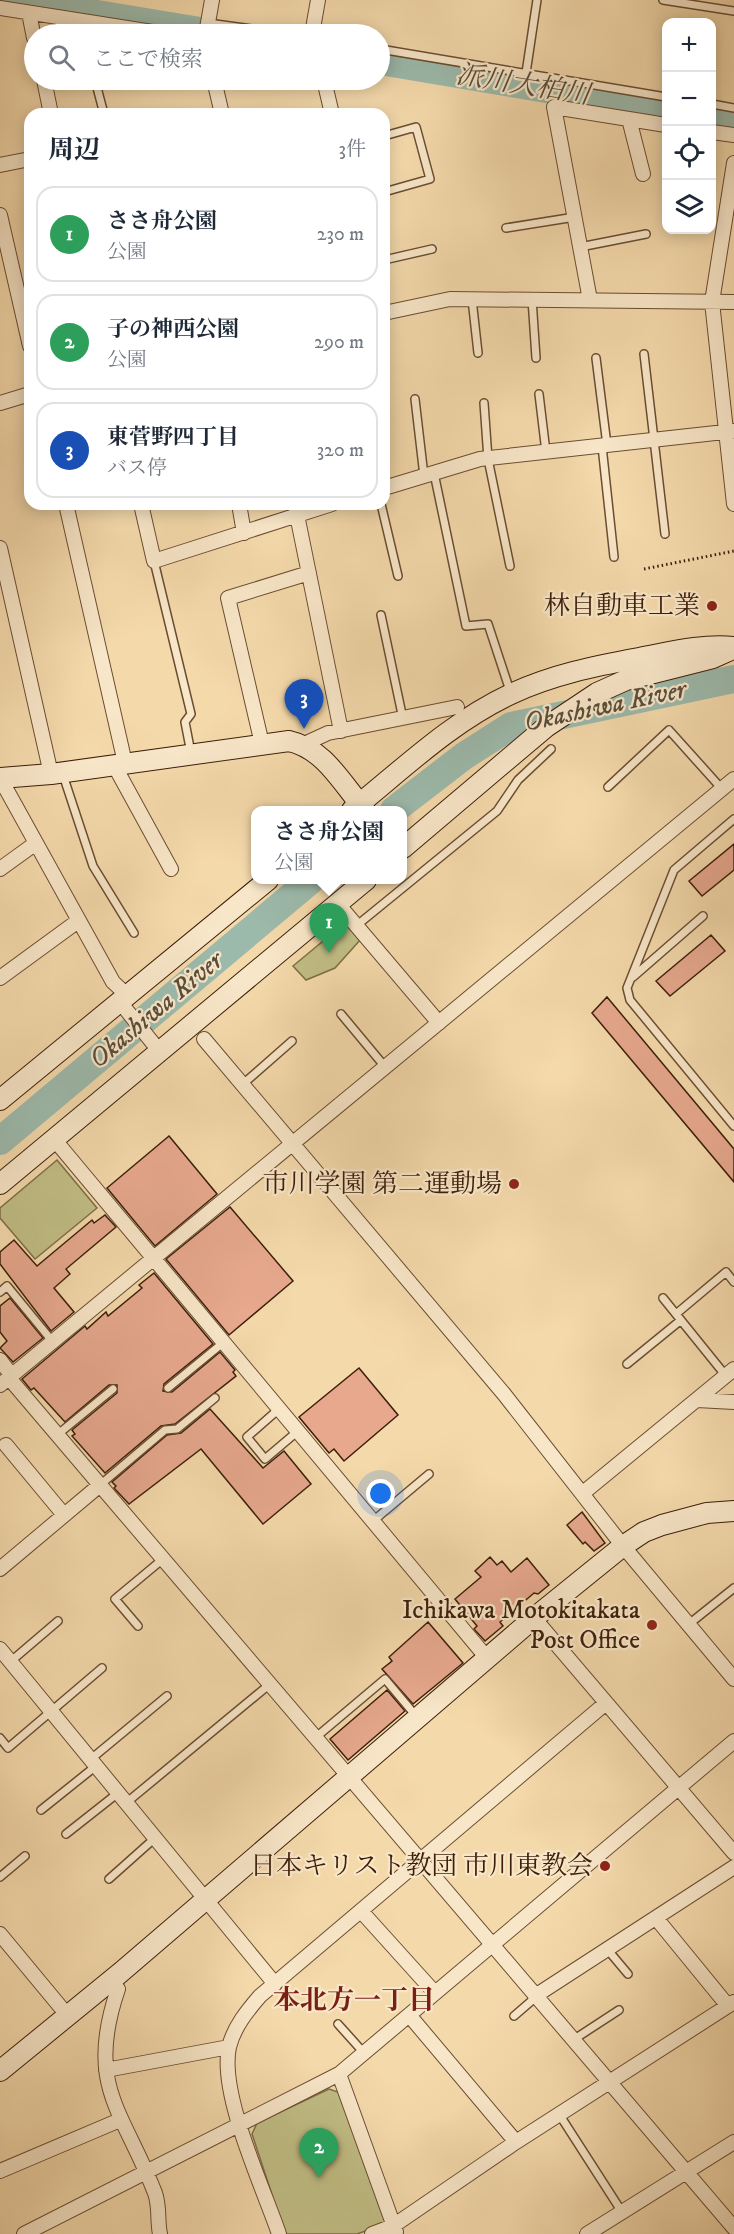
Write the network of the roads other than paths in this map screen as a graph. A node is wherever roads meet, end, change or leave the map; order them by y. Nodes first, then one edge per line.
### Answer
1 (212, 0) edge
2 (318, 0) edge
3 (537, 0) edge
4 (663, 0) edge
5 (0, 8) edge
6 (734, 11) edge
7 (29, 13) junction
8 (31, 24) edge
9 (69, 24) edge
10 (208, 24) edge
11 (314, 24) edge
12 (390, 51) edge
13 (526, 73) junction
14 (46, 90) edge
15 (98, 90) edge
16 (216, 90) edge
17 (326, 90) edge
18 (662, 96) edge
19 (716, 105) edge
20 (50, 108) edge
21 (102, 108) edge
22 (221, 108) edge
23 (331, 108) edge
24 (734, 108) edge
25 (629, 119) junction
26 (662, 124) edge
27 (716, 133) edge
28 (390, 134) edge
29 (734, 135) edge
30 (24, 160) edge
31 (734, 163) edge
32 (0, 165) edge
33 (643, 174) dead end
34 (390, 190) edge
35 (730, 210) edge
36 (0, 215) edge
37 (575, 217) junction
38 (506, 228) dead end
39 (646, 234) dead end
40 (580, 247) junction
41 (432, 249) dead end
42 (390, 259) edge
43 (472, 299) junction
44 (532, 299) junction
45 (590, 300) junction
46 (712, 302) junction
47 (734, 302) edge
48 (390, 312) edge
49 (24, 320) edge
50 (478, 353) dead end
51 (644, 354) dead end
52 (536, 358) dead end
53 (596, 358) dead end
54 (539, 394) dead end
55 (24, 396) edge
56 (415, 399) dead end
57 (0, 403) edge
58 (484, 403) dead end
59 (729, 431) edge
60 (653, 440) junction
61 (604, 445) junction
62 (546, 452) junction
63 (488, 459) junction
64 (429, 474) junction
65 (390, 486) edge
66 (734, 504) edge
67 (67, 510) edge
68 (142, 510) edge
69 (240, 510) edge
70 (313, 510) edge
71 (382, 510) edge
72 (297, 515) junction
73 (244, 533) junction
74 (665, 534) dead end
75 (0, 548) edge
76 (614, 557) dead end
77 (154, 561) junction
78 (510, 566) dead end
79 (309, 573) junction
80 (398, 576) dead end
81 (381, 615) dead end
82 (734, 648) edge
83 (511, 693) junction
84 (457, 707) dead end
85 (403, 719) junction
86 (341, 731) junction
87 (262, 744) junction
88 (304, 744) junction
89 (551, 749) dead end
90 (191, 753) junction
91 (119, 764) junction
92 (57, 774) junction
93 (0, 778) edge
94 (734, 779) edge
95 (608, 787) dead end
96 (722, 789) junction
97 (358, 806) edge
98 (361, 806) edge
99 (734, 819) edge
100 (36, 843) junction
101 (407, 844) edge
102 (0, 869) edge
103 (171, 869) dead end
104 (262, 884) edge
105 (360, 884) edge
106 (338, 904) junction
107 (703, 916) dead end
108 (78, 921) junction
109 (356, 926) junction
110 (134, 933) dead end
111 (0, 978) edge
112 (631, 979) junction
113 (124, 999) junction
114 (341, 1014) dead end
115 (439, 1023) junction
116 (204, 1039) dead end
117 (292, 1041) dead end
118 (160, 1052) junction
119 (386, 1068) junction
120 (243, 1084) junction
121 (0, 1100) edge
122 (734, 1126) edge
123 (54, 1139) junction
124 (293, 1144) junction
125 (0, 1184) edge
126 (156, 1259) junction
127 (734, 1282) edge
128 (0, 1292) edge
129 (663, 1298) dead end
130 (678, 1317) junction
131 (224, 1341) junction
132 (53, 1342) junction
133 (0, 1360) edge
134 (627, 1364) dead end
135 (730, 1372) edge
136 (5, 1382) edge
137 (168, 1388) dead end
138 (113, 1389) dead end
139 (215, 1398) dead end
140 (697, 1400) junction
141 (734, 1402) edge
142 (280, 1408) junction
143 (298, 1431) junction
144 (57, 1435) junction
145 (6, 1445) dead end
146 (429, 1474) dead end
147 (100, 1485) junction
148 (583, 1493) junction
149 (734, 1511) edge
150 (64, 1515) junction
151 (373, 1521) junction
152 (623, 1546) junction
153 (163, 1559) junction
154 (0, 1569) edge
155 (734, 1588) edge
156 (534, 1617) junction
157 (58, 1621) dead end
158 (689, 1624) junction
159 (138, 1626) dead end
160 (3, 1654) edge
161 (487, 1658) junction
162 (102, 1668) dead end
163 (734, 1679) edge
164 (270, 1684) junction
165 (167, 1696) dead end
166 (606, 1703) junction
167 (50, 1711) junction
168 (418, 1718) junction
169 (315, 1737) junction
170 (0, 1738) edge
171 (734, 1741) edge
172 (93, 1763) junction
173 (349, 1778) junction
174 (680, 1789) junction
175 (122, 1798) junction
176 (41, 1810) dead end
177 (66, 1834) dead end
178 (155, 1839) junction
179 (734, 1853) edge
180 (25, 1856) dead end
181 (420, 1862) junction
182 (734, 1868) edge
183 (0, 1877) edge
184 (109, 1879) dead end
185 (206, 1899) junction
186 (362, 1911) junction
187 (656, 1918) junction
188 (0, 1934) edge
189 (493, 1946) junction
190 (607, 1949) junction
191 (628, 1974) dead end
192 (111, 1981) junction
193 (275, 1984) junction
194 (435, 1993) junction
195 (535, 1996) junction
196 (731, 2004) edge
197 (619, 2010) dead end
198 (409, 2015) junction
199 (68, 2016) junction
200 (514, 2016) dead end
201 (338, 2024) dead end
202 (573, 2040) junction
203 (230, 2047) junction
204 (364, 2053) junction
205 (106, 2070) junction
206 (0, 2071) edge
207 (339, 2074) junction
208 (608, 2083) junction
209 (560, 2114) junction
210 (120, 2120) junction
211 (240, 2123) junction
212 (516, 2142) junction
213 (734, 2142) edge
214 (0, 2171) edge
215 (144, 2171) junction
216 (685, 2172) junction
217 (622, 2212) junction
218 (734, 2228) edge
219 (395, 2230) edge
220 (24, 2234) edge
221 (160, 2234) edge
222 (279, 2234) edge
223 (372, 2234) edge
224 (586, 2234) edge

1 - 10 street
2 - 11 street
3 - 13 lane
4 - 6 lane
5 - 7 street
7 - 8 street
7 - 9 street
12 - 13 lane
13 - 18 lane
14 - 20 street
15 - 21 lane
16 - 22 street
17 - 23 street
19 - 24 lane
25 - 26 street
25 - 33 street
25 - 37 street
27 - 29 street
28 - 34 lane
30 - 32 street
31 - 35 street
35 - 46 street
36 - 49 street
37 - 38 lane
37 - 40 street
39 - 40 lane
40 - 45 street
41 - 42 lane
43 - 44 street
43 - 48 street
43 - 50 lane
44 - 45 street
44 - 52 lane
45 - 46 street
46 - 47 street
46 - 59 street
51 - 60 lane
53 - 61 lane
54 - 62 lane
55 - 57 street
56 - 64 lane
58 - 63 lane
59 - 60 street
59 - 66 street
60 - 61 street
60 - 74 lane
61 - 62 street
61 - 76 lane
62 - 63 street
63 - 64 street
63 - 78 lane
64 - 65 street
64 - 83 lane
67 - 91 street
68 - 77 street
69 - 73 street
70 - 72 street
71 - 80 lane
72 - 73 street
72 - 79 street
73 - 77 street
75 - 92 street
77 - 90 lane
79 - 86 street
79 - 87 street
81 - 85 lane
82 - 83 street
82 - 101 street
83 - 98 street
84 - 85 street
85 - 86 street
86 - 88 street
87 - 88 street
87 - 90 street
88 - 97 street
89 - 109 lane
90 - 91 street
91 - 92 street
91 - 103 street
92 - 93 street
92 - 110 lane
93 - 100 street
94 - 96 street
95 - 96 lane
96 - 115 street
99 - 112 lane
100 - 102 street
100 - 108 street
104 - 113 street
105 - 106 street
106 - 109 street
106 - 118 street
107 - 112 lane
108 - 111 street
108 - 113 street
109 - 115 street
112 - 122 lane
113 - 118 street
113 - 121 street
114 - 119 lane
115 - 119 street
116 - 120 street
117 - 120 lane
118 - 123 street
119 - 124 street
120 - 124 street
123 - 125 street
123 - 126 street
124 - 126 street
124 - 148 street
126 - 131 street
126 - 132 street
127 - 130 lane
128 - 132 lane
129 - 130 lane
130 - 134 lane
130 - 135 lane
131 - 137 lane
131 - 142 street
132 - 136 street
133 - 136 street
135 - 140 street
136 - 144 street
138 - 144 lane
139 - 147 lane
140 - 141 street
140 - 148 street
142 - 143 street
142 - 143 lane
143 - 151 street
144 - 147 street
145 - 150 street
146 - 151 lane
147 - 150 street
147 - 153 street
148 - 152 street
149 - 152 street
150 - 154 street
151 - 161 street
152 - 156 street
152 - 158 street
153 - 159 lane
153 - 164 street
155 - 158 lane
156 - 161 street
156 - 166 street
157 - 160 lane
158 - 163 street
160 - 167 street
161 - 168 street
162 - 167 lane
164 - 169 street
164 - 175 lane
165 - 172 lane
166 - 174 street
166 - 181 street
167 - 170 lane
167 - 172 street
168 - 169 lane
168 - 173 street
169 - 173 street
171 - 174 street
172 - 175 street
172 - 176 lane
173 - 181 street
173 - 185 street
174 - 179 street
174 - 189 street
175 - 177 lane
175 - 178 street
178 - 184 lane
178 - 185 street
180 - 183 lane
181 - 186 street
181 - 189 street
182 - 187 street
185 - 192 street
185 - 193 street
186 - 193 street
186 - 194 street
187 - 190 street
187 - 196 street
188 - 199 street
189 - 194 street
189 - 195 street
190 - 191 lane
190 - 195 street
192 - 199 street
192 - 205 street
193 - 203 street
194 - 198 street
195 - 200 lane
195 - 202 street
196 - 208 street
197 - 202 lane
198 - 204 street
198 - 212 street
199 - 206 street
201 - 204 lane
202 - 208 street
203 - 205 street
203 - 211 street
204 - 207 street
205 - 210 street
207 - 211 street
207 - 219 street
208 - 209 street
208 - 216 street
209 - 212 street
209 - 217 lane
210 - 214 street
210 - 215 street
211 - 215 street
211 - 222 street
212 - 219 street
213 - 216 street
215 - 220 street
215 - 221 street
216 - 217 street
216 - 218 street
217 - 224 street
219 - 223 street

